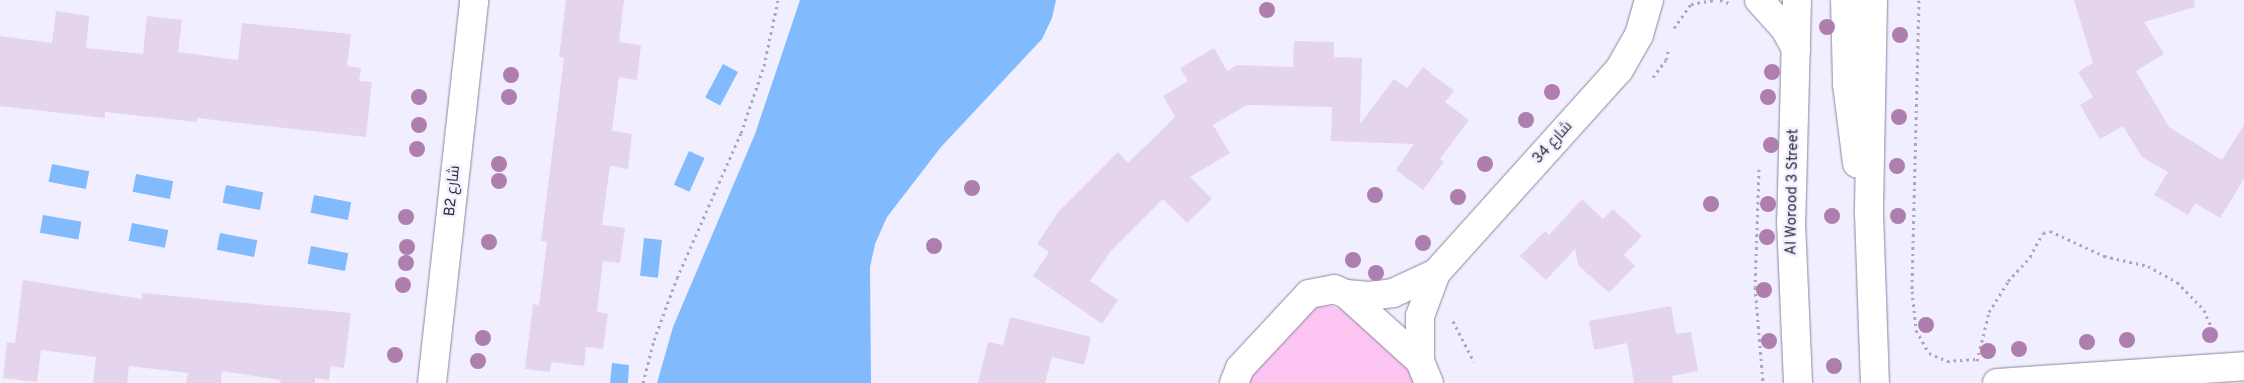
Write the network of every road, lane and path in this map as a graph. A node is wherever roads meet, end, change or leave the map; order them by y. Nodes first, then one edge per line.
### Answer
1 (474, 0) edge
2 (778, 0) edge
3 (1649, 0) edge
4 (1720, 0) edge
5 (1797, 0) edge
6 (1845, 0) edge
7 (1873, 0) edge
8 (1919, 0) edge
9 (1747, 2) edge
10 (1796, 49) junction
11 (1760, 163) dead end
12 (1869, 213) junction
13 (1436, 273) junction
14 (1346, 294) junction
15 (1977, 359) junction
16 (2234, 367) edge
17 (1425, 372) edge
18 (1987, 375) edge
19 (432, 383) edge
20 (644, 383) edge
21 (1234, 383) edge
22 (1762, 383) edge
23 (1798, 383) edge
24 (1875, 383) edge

1 - 19 street, B2 شارع
2 - 20 path
3 - 13 street, شارع 34
4 - 9 path
5 - 10 street, Al Worood 3 Street
6 - 12 street
7 - 12 street
8 - 15 path
9 - 10 street
10 - 23 street, Al Worood 3 Street
11 - 22 path
12 - 24 street
13 - 14 street, شارع 34
13 - 17 street, شارع 34
14 - 17 street, شارع 34
14 - 21 street, شارع 34
15 - 16 path
15 - 18 path
16 - 18 street

